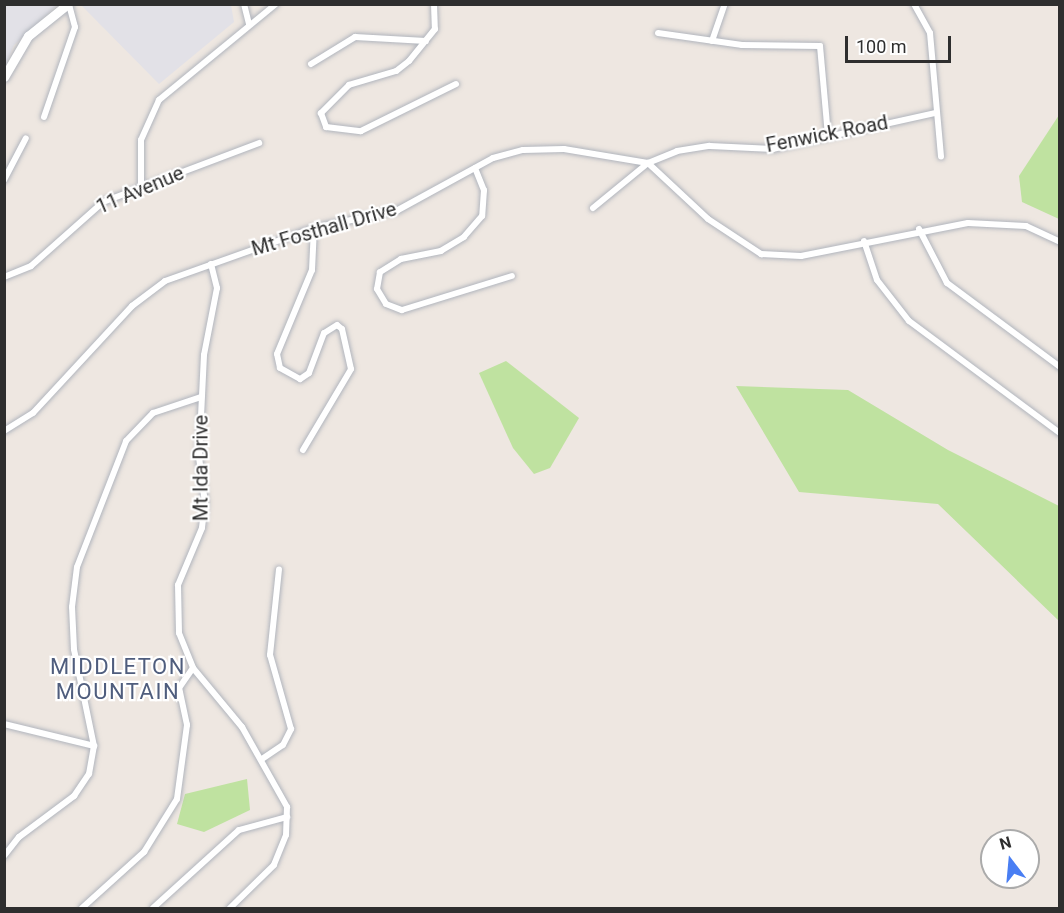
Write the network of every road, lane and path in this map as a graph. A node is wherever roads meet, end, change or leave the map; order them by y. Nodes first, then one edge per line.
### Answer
1 (68, 4) edge
2 (244, 4) edge
3 (276, 4) edge
4 (434, 4) edge
5 (725, 4) edge
6 (914, 4) edge
7 (249, 24) junction
8 (658, 33) dead end
9 (426, 41) junction
10 (712, 41) junction
11 (311, 64) dead end
12 (4, 77) edge
13 (456, 84) dead end
14 (935, 113) junction
15 (44, 117) dead end
16 (828, 135) junction
17 (27, 138) dead end
18 (259, 142) dead end
19 (940, 157) dead end
20 (648, 163) junction
21 (476, 168) junction
22 (4, 180) edge
23 (141, 187) junction
24 (593, 208) dead end
25 (314, 228) junction
26 (919, 229) junction
27 (864, 242) junction
28 (1059, 242) edge
29 (211, 264) junction
30 (512, 276) dead end
31 (4, 277) edge
32 (1059, 367) edge
33 (201, 397) junction
34 (4, 431) edge
35 (1059, 433) edge
36 (303, 450) dead end
37 (279, 569) dead end
38 (193, 668) junction
39 (4, 724) edge
40 (94, 746) junction
41 (262, 759) junction
42 (287, 817) junction
43 (4, 856) edge
44 (82, 909) edge
45 (153, 909) edge
46 (230, 909) edge

1 - 12 street
1 - 15 street
2 - 7 street
3 - 7 street
4 - 9 street
5 - 10 street
6 - 14 street
7 - 23 street
8 - 10 street
9 - 11 street
9 - 13 street
10 - 16 street
14 - 16 street, Fenwick Road
14 - 19 street
16 - 20 street, Fenwick Road
17 - 22 street
18 - 23 street, 11 Avenue
20 - 21 street, Mt Fosthall Drive
20 - 24 street, Fenwick Road
20 - 27 street
21 - 25 street, Mt Fosthall Drive
21 - 30 street
23 - 31 street, 11 Avenue
25 - 29 street, Mt Fosthall Drive
25 - 36 street
26 - 27 street
26 - 28 street
26 - 32 street
27 - 35 street
29 - 33 street, Mt Ida Drive
29 - 34 street, Mt Fosthall Drive
33 - 38 street, Mt Ida Drive
33 - 40 street
37 - 41 street
38 - 41 street, Mt Ida Drive
38 - 44 street
39 - 40 street
40 - 43 street
41 - 42 street, Mt Ida Drive
42 - 45 street
42 - 46 street, Mt Ida Drive

